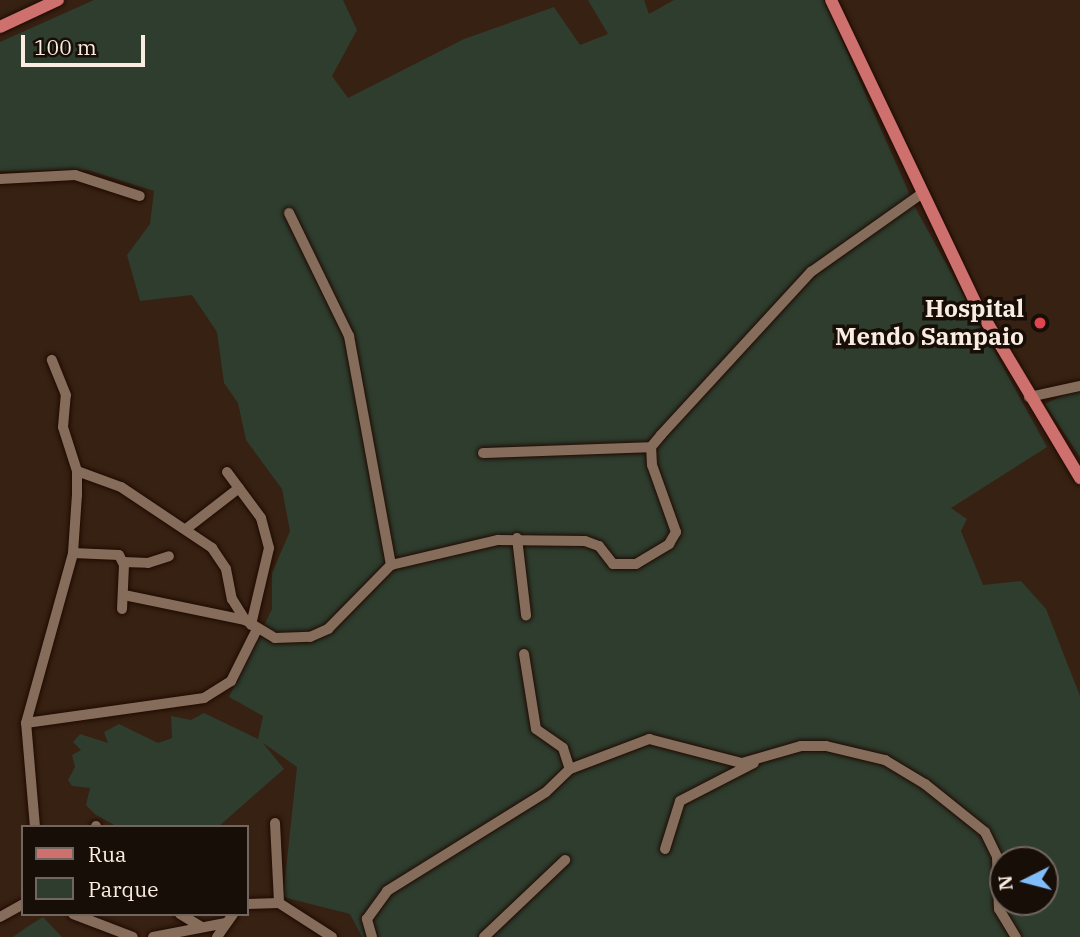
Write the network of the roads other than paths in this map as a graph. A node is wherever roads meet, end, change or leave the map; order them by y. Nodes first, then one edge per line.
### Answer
1 (58, 0) edge
2 (831, 0) edge
3 (0, 27) edge
4 (0, 179) edge
5 (921, 194) junction
6 (140, 196) dead end
7 (289, 213) dead end
8 (52, 360) dead end
9 (1080, 386) edge
10 (1029, 397) junction
11 (651, 447) junction
12 (483, 453) dead end
13 (77, 471) junction
14 (227, 472) dead end
15 (1080, 478) edge
16 (239, 488) junction
17 (186, 529) junction
18 (517, 538) junction
19 (73, 554) junction
20 (169, 556) dead end
21 (123, 562) junction
22 (391, 565) junction
23 (124, 595) junction
24 (122, 609) dead end
25 (526, 615) dead end
26 (251, 625) junction
27 (524, 654) dead end
28 (26, 723) junction
29 (754, 763) junction
30 (570, 769) junction
31 (275, 823) dead end
32 (35, 825) edge
33 (665, 849) dead end
34 (565, 860) dead end
35 (279, 903) junction
36 (248, 904) edge
37 (21, 905) edge
38 (77, 916) edge
39 (184, 916) edge
40 (0, 918) edge
41 (229, 919) edge
42 (200, 926) junction
43 (114, 935) edge
44 (133, 937) edge
45 (153, 937) edge
46 (217, 937) edge
47 (331, 937) edge
48 (372, 937) edge
49 (484, 937) edge
50 (1016, 937) edge

1 - 3 main road
2 - 5 main road
4 - 6 street
5 - 10 main road
5 - 11 street
7 - 22 street
8 - 13 street
9 - 10 street
10 - 15 main road
11 - 12 street
11 - 18 street
13 - 17 street
13 - 19 street
14 - 16 street
16 - 17 street
16 - 26 street
17 - 26 street
18 - 22 street
18 - 25 street
19 - 21 street
19 - 28 street
20 - 21 street
21 - 23 street
22 - 26 street
23 - 24 street
23 - 26 street
26 - 28 street
27 - 30 street
28 - 32 street
29 - 30 street
29 - 33 street
29 - 50 street
30 - 48 street
31 - 35 street
34 - 49 street
35 - 36 street
35 - 47 street
37 - 40 street
38 - 43 street
39 - 42 street
41 - 42 street
41 - 46 street
42 - 45 street
43 - 44 street

